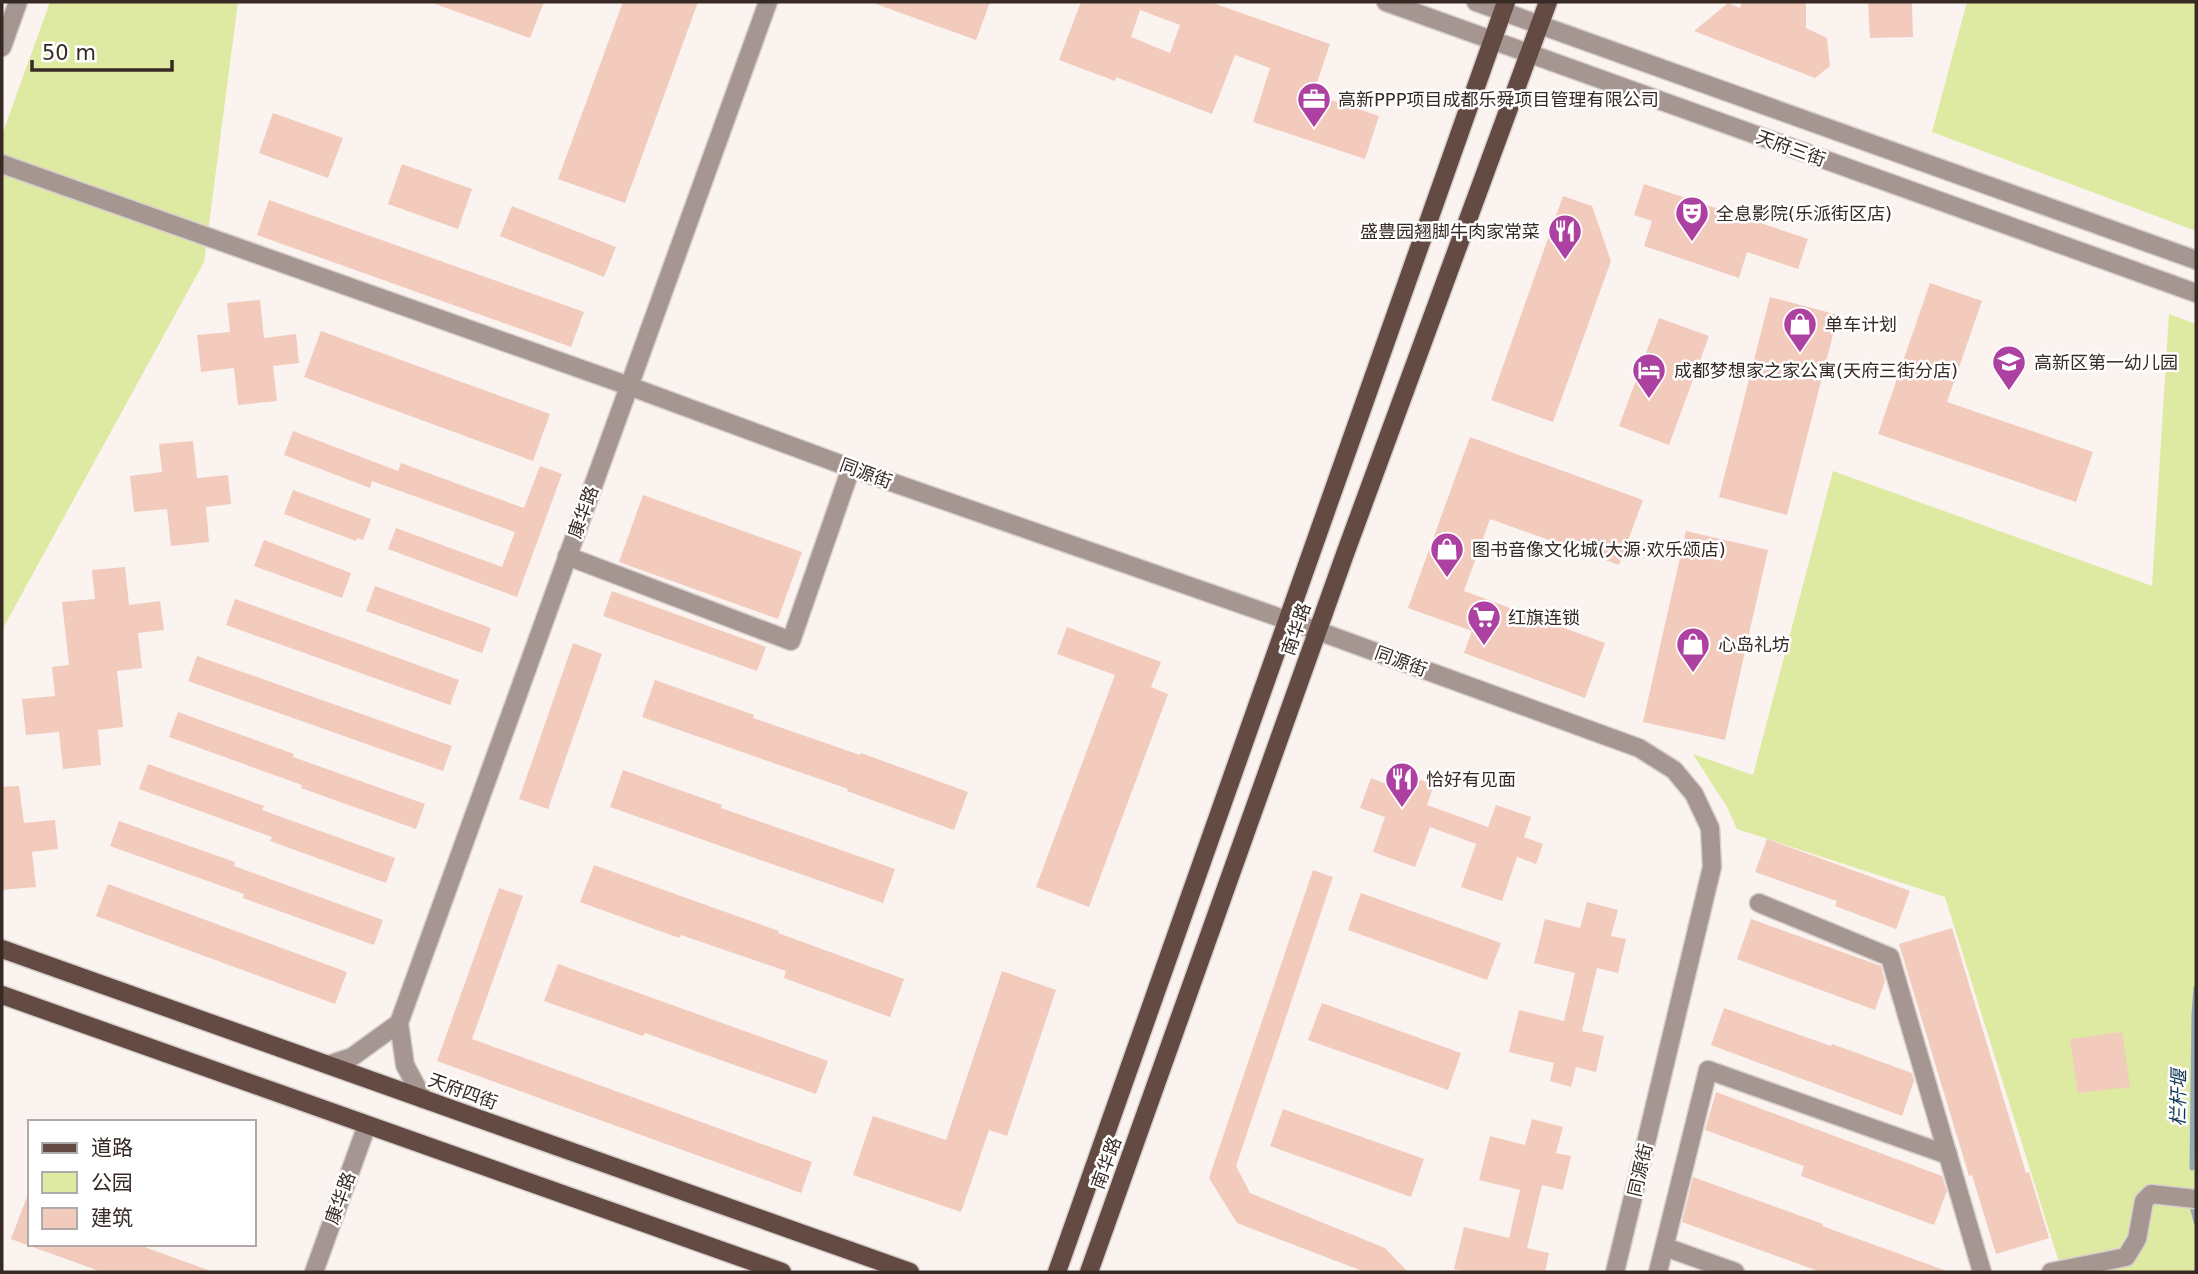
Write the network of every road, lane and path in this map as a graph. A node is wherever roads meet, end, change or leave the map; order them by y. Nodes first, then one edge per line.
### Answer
1 (18, 2) edge
2 (768, 2) edge
3 (1386, 2) edge
4 (1476, 2) edge
5 (1548, 2) edge
6 (1505, 7) edge
7 (1539, 24) junction
8 (1494, 40) junction
9 (2, 47) edge
10 (1528, 53) junction
11 (2, 164) edge
12 (2196, 260) edge
13 (2196, 293) edge
14 (629, 386) junction
15 (851, 468) junction
16 (567, 556) junction
17 (1287, 621) junction
18 (1318, 631) junction
19 (1759, 903) dead end
20 (2, 949) edge
21 (2, 995) edge
22 (399, 1023) junction
23 (328, 1065) junction
24 (423, 1099) junction
25 (367, 1125) junction
26 (1948, 1155) junction
27 (2196, 1199) edge
28 (1665, 1247) junction
29 (314, 1272) edge
30 (782, 1272) edge
31 (909, 1272) edge
32 (1057, 1272) edge
33 (1090, 1272) edge
34 (1615, 1272) edge
35 (1658, 1272) edge
36 (1735, 1272) edge
37 (1982, 1272) edge
38 (2051, 1272) edge

1 - 9 street
2 - 14 street, 康华路
3 - 8 street, 天府三街
4 - 6 street, 天府三街
5 - 7 main road, 南华路
6 - 7 street, 天府三街
6 - 8 main road, 南华路
7 - 10 main road, 南华路
7 - 12 street, 天府三街
8 - 10 street, 天府三街
8 - 17 main road, 南华路
10 - 13 street, 天府三街
10 - 18 main road, 南华路
11 - 14 street, 同源街
14 - 15 street, 同源街
14 - 16 street, 康华路
15 - 16 street
15 - 17 street, 同源街
16 - 22 street, 康华路
17 - 18 street, 同源街
17 - 32 main road, 南华路
18 - 33 main road, 南华路
18 - 34 street, 同源街
19 - 26 street
20 - 23 main road, 天府四街
21 - 25 main road
22 - 23 street
22 - 24 street
23 - 24 main road, 天府四街
24 - 31 main road, 天府四街
25 - 29 street, 康华路
25 - 30 main road
26 - 28 street
26 - 37 street
27 - 38 street
28 - 35 street
28 - 36 street

